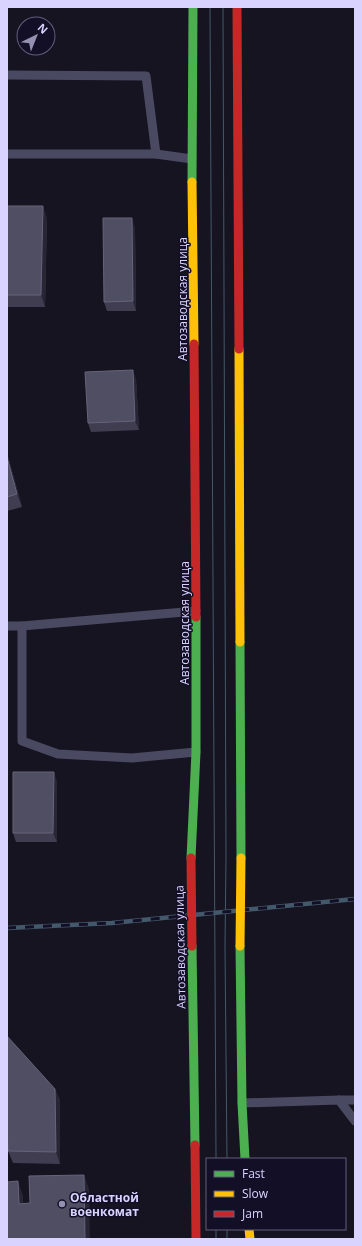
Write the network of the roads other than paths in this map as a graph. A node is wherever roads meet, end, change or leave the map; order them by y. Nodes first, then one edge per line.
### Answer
1 (193, 7) edge
2 (236, 7) edge
3 (7, 75) edge
4 (7, 154) edge
5 (156, 154) junction
6 (192, 159) junction
7 (196, 611) junction
8 (7, 626) edge
9 (22, 626) junction
10 (196, 752) junction
11 (340, 1100) junction
12 (355, 1100) edge
13 (242, 1103) junction
14 (355, 1121) edge
15 (245, 1158) edge
16 (196, 1239) edge

1 - 6 main road, Автозаводская улица
2 - 13 main road, bridge
3 - 5 lane
4 - 5 lane
5 - 6 lane
6 - 7 main road, Автозаводская улица
7 - 9 lane
7 - 10 main road, Автозаводская улица
8 - 9 lane
9 - 10 lane
10 - 16 main road, Автозаводская улица, bridge
11 - 12 lane
11 - 13 lane
11 - 14 lane
13 - 15 main road

